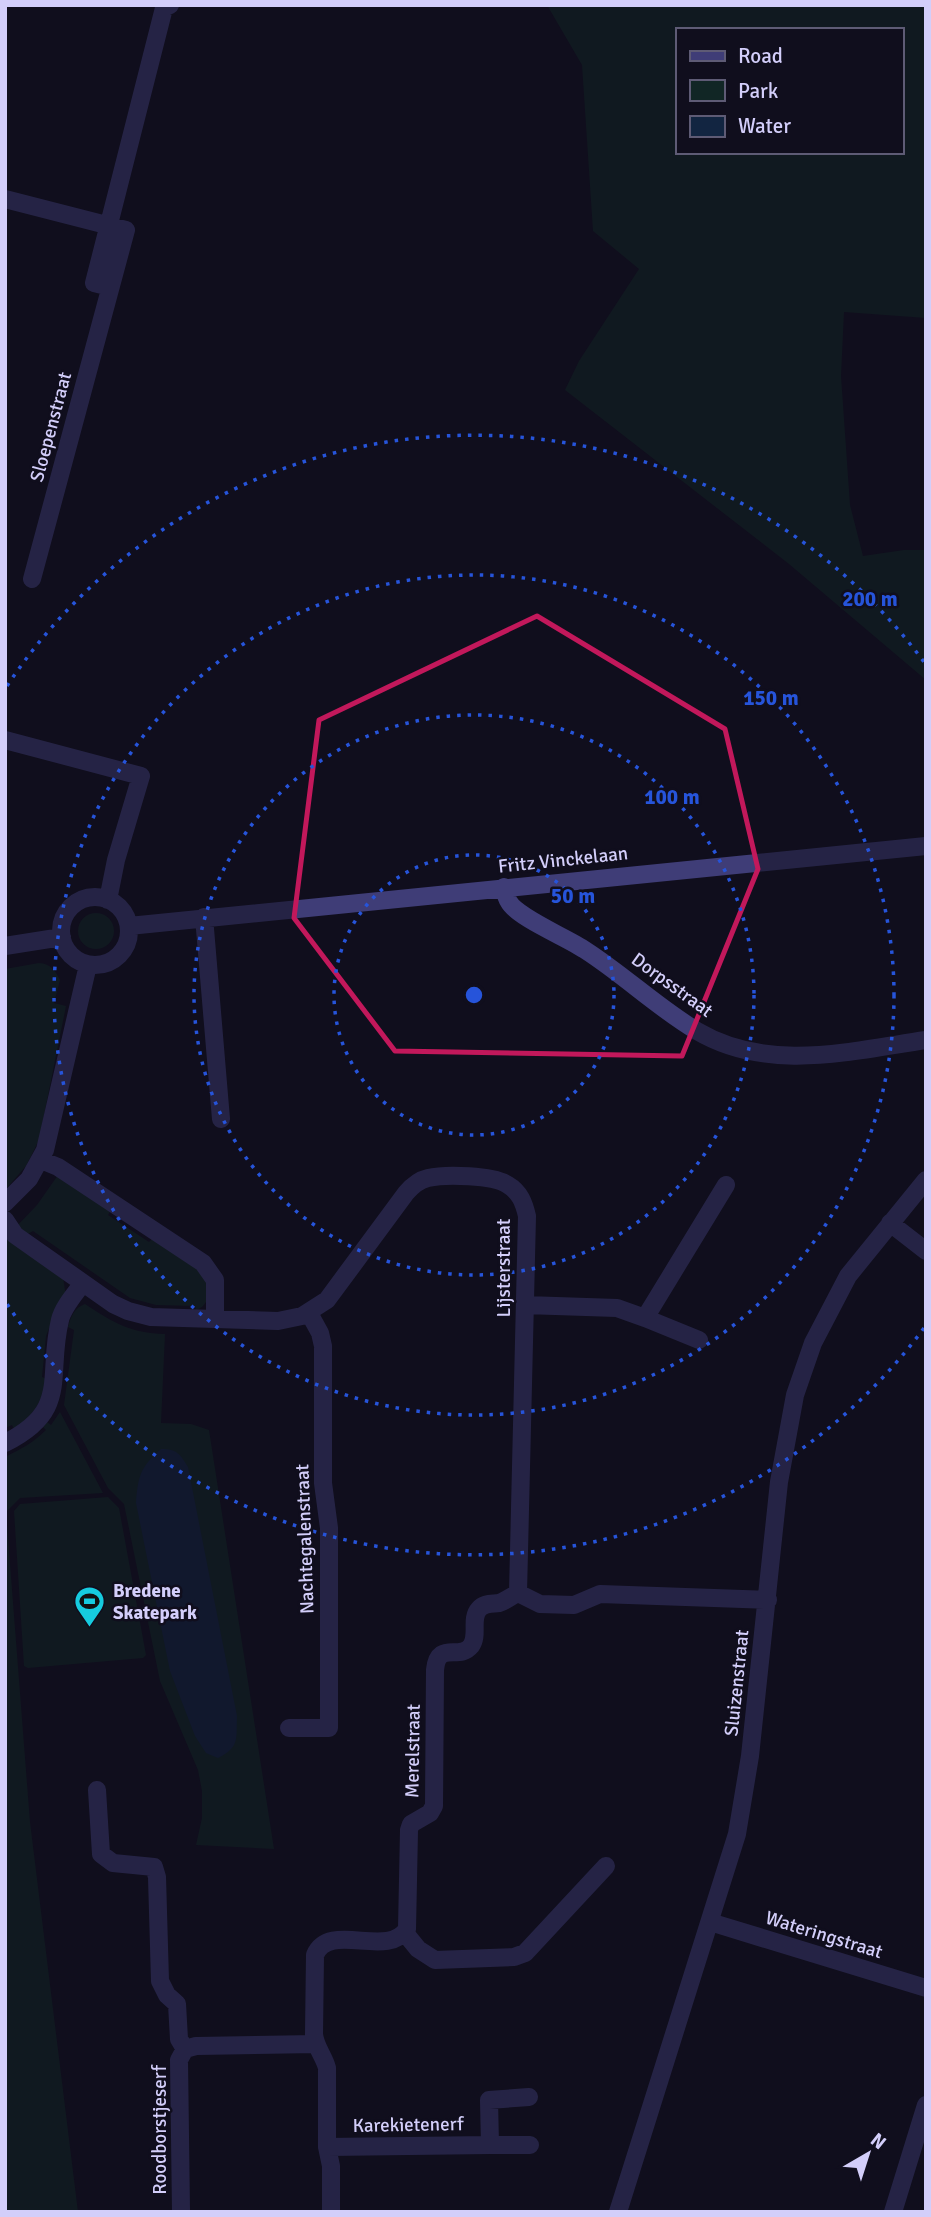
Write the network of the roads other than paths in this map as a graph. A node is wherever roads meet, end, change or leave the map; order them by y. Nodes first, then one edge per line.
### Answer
1 (163, 6) edge
2 (5, 199) edge
3 (110, 226) junction
4 (32, 579) dead end
5 (5, 740) edge
6 (926, 846) edge
7 (503, 887) junction
8 (108, 900) junction
9 (204, 917) junction
10 (129, 926) junction
11 (62, 937) junction
12 (5, 946) edge
13 (88, 965) junction
14 (926, 1040) edge
15 (221, 1119) dead end
16 (41, 1160) junction
17 (926, 1180) edge
18 (726, 1185) dead end
19 (5, 1203) edge
20 (5, 1220) edge
21 (890, 1223) junction
22 (926, 1251) edge
23 (83, 1283) junction
24 (525, 1305) junction
25 (309, 1313) junction
26 (645, 1318) junction
27 (215, 1319) junction
28 (699, 1340) dead end
29 (5, 1443) edge
30 (518, 1593) junction
31 (768, 1600) junction
32 (289, 1728) dead end
33 (97, 1790) dead end
34 (606, 1866) dead end
35 (710, 1922) junction
36 (405, 1933) junction
37 (531, 1947) junction
38 (545, 1960) dead end
39 (926, 1988) edge
40 (316, 2044) junction
41 (186, 2049) junction
42 (528, 2097) dead end
43 (926, 2105) edge
44 (489, 2145) junction
45 (530, 2145) dead end
46 (327, 2147) junction
47 (181, 2212) edge
48 (331, 2212) edge
49 (618, 2212) edge
50 (893, 2212) edge

1 - 3 street
2 - 3 street
3 - 4 street, Sloepenstraat
5 - 8 street
6 - 7 street, Fritz Vinckelaan
7 - 9 street, Fritz Vinckelaan
7 - 14 street, Dorpsstraat
8 - 10 street
8 - 11 street
9 - 10 street, Fritz Vinckelaan
9 - 15 street
10 - 13 street
11 - 12 street
11 - 13 street
13 - 16 street
16 - 19 street
16 - 27 street
17 - 21 street, Sluizenstraat
18 - 26 street
20 - 23 street, Lijsterstraat
21 - 22 street
21 - 31 street, Sluizenstraat
23 - 27 street, Lijsterstraat
23 - 29 street
24 - 25 street, Lijsterstraat
24 - 26 street
24 - 30 street, Lijsterstraat
25 - 27 street, Lijsterstraat
25 - 32 street, Nachtegalenstraat
26 - 28 street
30 - 31 street
30 - 36 street, Merelstraat
31 - 35 street, Sluizenstraat
33 - 41 street, Roodborstjeserf
34 - 37 street
35 - 39 street, Wateringstraat
35 - 49 street, Sluizenstraat
36 - 37 street
36 - 40 street
37 - 38 street
40 - 41 street, Roodborstjeserf
40 - 46 street
41 - 47 street, Roodborstjeserf
42 - 44 street, Karekietenerf
43 - 50 street
44 - 45 street, Karekietenerf
44 - 46 street, Karekietenerf
46 - 48 street

